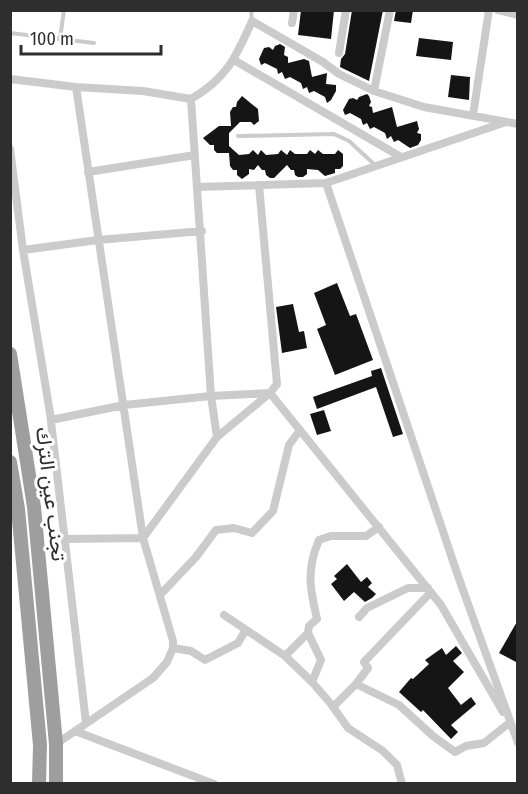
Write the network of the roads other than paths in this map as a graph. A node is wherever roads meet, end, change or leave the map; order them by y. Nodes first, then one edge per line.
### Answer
1 (64, 10) edge
2 (251, 10) edge
3 (294, 10) edge
4 (346, 10) edge
5 (390, 10) edge
6 (489, 10) edge
7 (498, 10) edge
8 (518, 15) edge
9 (252, 21) junction
10 (292, 23) dead end
11 (10, 33) edge
12 (60, 39) junction
13 (93, 43) dead end
14 (339, 53) dead end
15 (234, 60) junction
16 (10, 79) edge
17 (76, 87) junction
18 (374, 92) junction
19 (191, 99) junction
20 (473, 115) junction
21 (506, 122) junction
22 (517, 124) edge
23 (238, 136) dead end
24 (10, 149) edge
25 (195, 155) junction
26 (401, 157) junction
27 (375, 165) junction
28 (88, 172) junction
29 (326, 183) junction
30 (259, 185) junction
31 (198, 187) junction
32 (202, 231) junction
33 (98, 240) junction
34 (23, 250) junction
35 (10, 354) edge
36 (270, 393) junction
37 (211, 396) junction
38 (124, 405) junction
39 (51, 420) junction
40 (300, 430) junction
41 (217, 437) junction
42 (10, 462) edge
43 (379, 527) junction
44 (143, 538) junction
45 (65, 539) junction
46 (429, 590) junction
47 (160, 595) junction
48 (224, 615) dead end
49 (359, 617) dead end
50 (245, 631) junction
51 (308, 633) junction
52 (173, 648) junction
53 (285, 657) junction
54 (312, 682) junction
55 (356, 684) junction
56 (333, 707) junction
57 (86, 723) junction
58 (509, 723) junction
59 (75, 731) junction
60 (514, 732) junction
61 (518, 743) edge
62 (56, 744) junction
63 (39, 783) edge
64 (56, 783) edge
65 (214, 783) edge
66 (402, 783) edge

1 - 12 lane
2 - 9 lane
3 - 10 street
4 - 14 street
5 - 18 street
6 - 20 street
7 - 8 street
9 - 15 street
9 - 18 street
11 - 12 lane
12 - 13 lane
15 - 19 street
15 - 26 street
16 - 17 street
17 - 19 street
17 - 28 street
18 - 20 street
19 - 25 street
20 - 21 street
21 - 22 street
21 - 26 street
23 - 27 lane
24 - 34 street
25 - 28 street
25 - 31 street
26 - 27 street
27 - 29 street
28 - 33 street
29 - 30 street
29 - 60 street
30 - 31 street
30 - 36 street
31 - 32 street
32 - 33 street
32 - 37 street
33 - 34 street
33 - 38 street
34 - 39 street
35 - 62 highway, تجنب عين الترك
36 - 37 street
36 - 40 street
36 - 41 street
37 - 38 street
37 - 41 street
38 - 39 street
38 - 44 street
39 - 45 street
40 - 43 street
40 - 47 street
41 - 44 street
42 - 63 highway, تجنب عين الترك
43 - 46 street
43 - 51 street
44 - 45 street
44 - 47 street
45 - 57 street
46 - 49 street
46 - 55 street
46 - 58 street
47 - 52 street
48 - 50 street
50 - 52 street
50 - 53 street
51 - 53 street
51 - 54 street
52 - 57 street
53 - 54 street
54 - 56 street
55 - 56 street
55 - 58 street
56 - 66 street
57 - 59 street
58 - 60 street
59 - 62 street
59 - 65 street
60 - 61 street
62 - 64 highway, تجنب عين الترك

